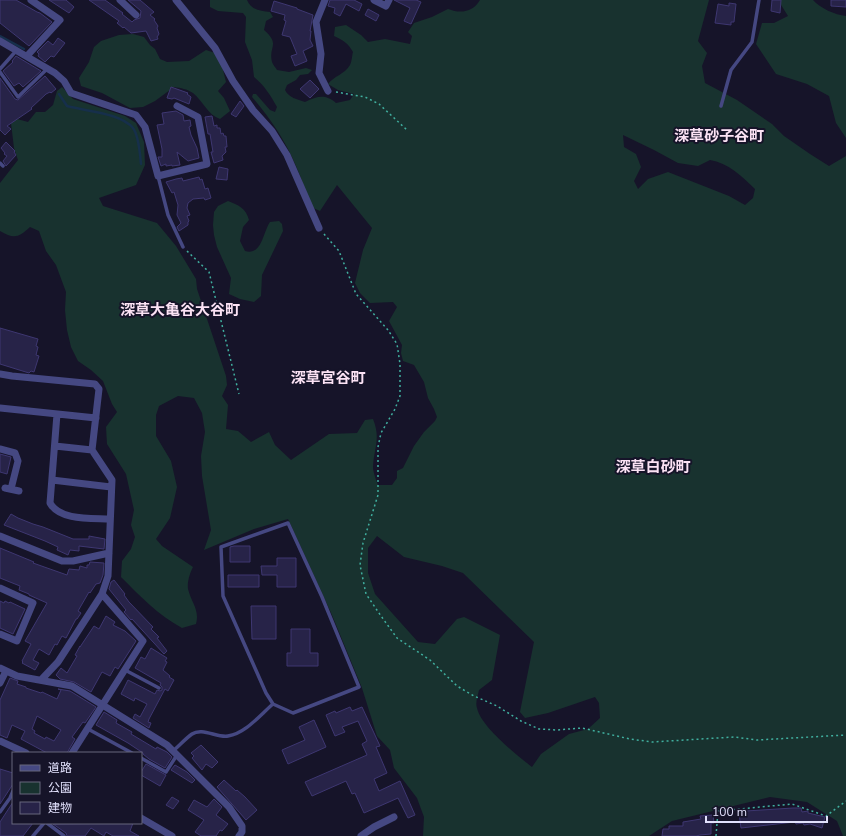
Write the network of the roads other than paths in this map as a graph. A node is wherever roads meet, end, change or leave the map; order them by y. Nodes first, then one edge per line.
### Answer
1 (31, 0) edge
2 (120, 0) edge
3 (176, 0) edge
4 (325, 0) edge
5 (374, 0) edge
6 (389, 0) edge
7 (759, 0) edge
8 (136, 15) dead end
9 (0, 41) edge
10 (17, 50) junction
11 (29, 54) junction
12 (0, 69) edge
13 (47, 69) junction
14 (0, 72) edge
15 (328, 91) road end
16 (177, 106) dead end
17 (721, 106) dead end
18 (158, 176) junction
19 (319, 228) road end
20 (183, 247) road end
21 (0, 374) edge
22 (0, 408) edge
23 (58, 414) junction
24 (96, 418) junction
25 (55, 446) junction
26 (0, 449) edge
27 (92, 450) junction
28 (52, 480) junction
29 (111, 487) junction
30 (19, 491) dead end
31 (110, 519) junction
32 (0, 536) edge
33 (109, 553) junction
34 (0, 588) edge
35 (102, 594) junction
36 (0, 634) edge
37 (3, 669) edge
38 (125, 669) junction
39 (41, 680) junction
40 (0, 684) edge
41 (160, 688) dead end
42 (102, 704) junction
43 (273, 704) junction
44 (88, 729) junction
45 (0, 741) edge
46 (24, 752) edge
47 (73, 752) edge
48 (130, 752) edge
49 (175, 753) junction
50 (142, 759) edge
51 (11, 799) edge
52 (0, 812) edge
53 (394, 817) dead end
54 (142, 819) edge
55 (45, 824) edge
56 (47, 824) edge
57 (33, 836) edge
58 (64, 836) edge
59 (172, 836) edge
60 (239, 836) edge
61 (361, 836) edge

1 - 11 street
2 - 8 street
3 - 19 street
4 - 15 street
5 - 6 street
7 - 17 lane
9 - 10 street
10 - 11 street
10 - 12 lane
11 - 13 street
13 - 14 lane
13 - 18 street
16 - 18 street
18 - 20 lane
21 - 24 street
22 - 23 street
23 - 24 street
23 - 25 street
24 - 27 street
25 - 27 street
25 - 28 street
26 - 30 street
27 - 29 street
28 - 29 street
28 - 31 street
29 - 31 street
31 - 33 street
32 - 33 street
33 - 35 street
34 - 36 street
35 - 38 street
35 - 39 street
37 - 39 street
37 - 40 street
38 - 41 lane
38 - 42 street
39 - 42 street
42 - 44 street
42 - 49 street
43 - 43 lane
43 - 49 lane
44 - 47 street
44 - 48 lane
45 - 46 street
49 - 50 lane
49 - 60 street
51 - 52 lane
53 - 61 street
54 - 59 street
55 - 57 lane
56 - 58 lane

